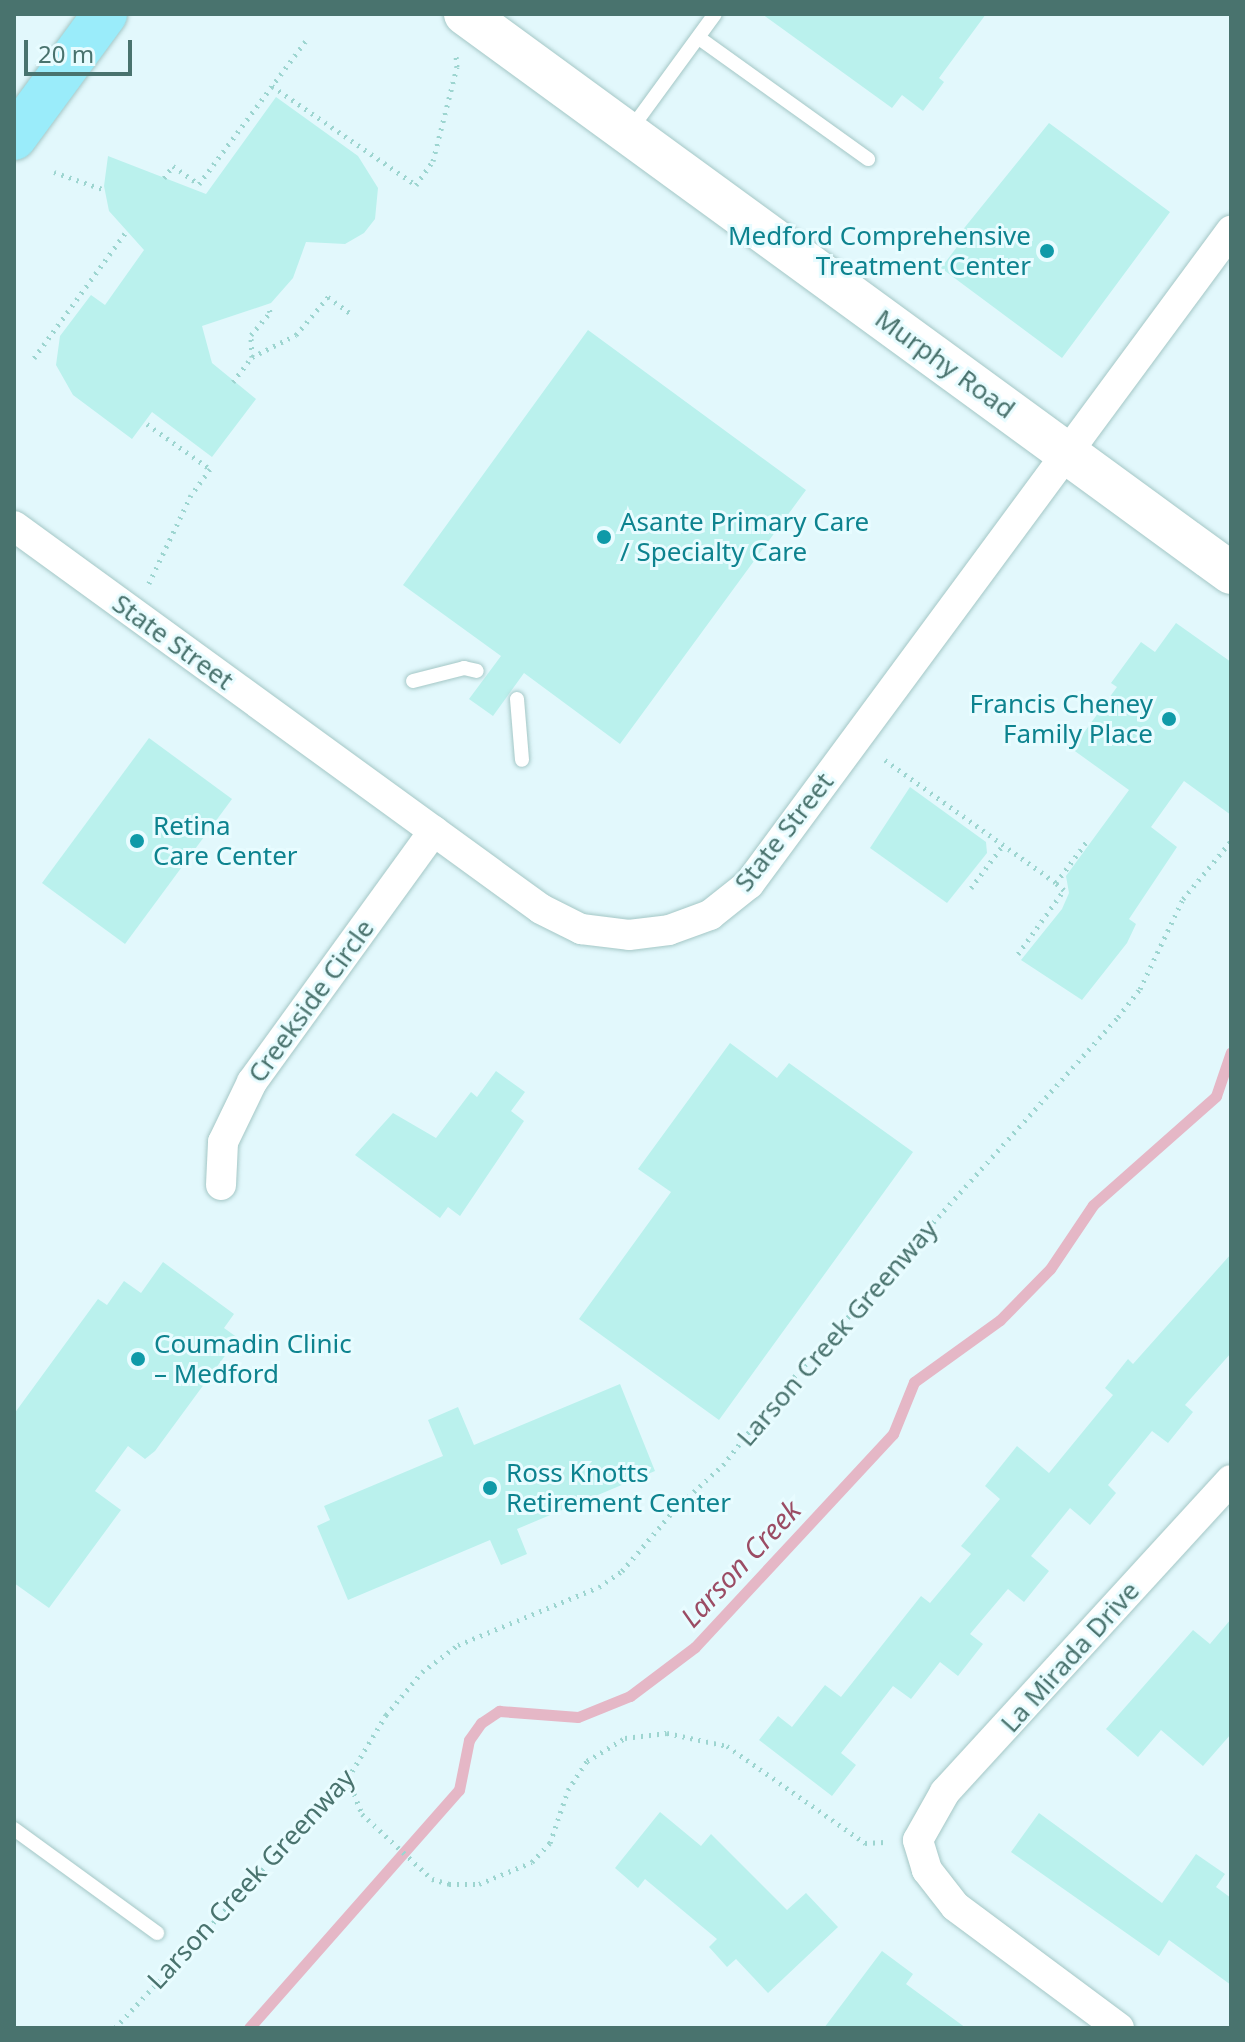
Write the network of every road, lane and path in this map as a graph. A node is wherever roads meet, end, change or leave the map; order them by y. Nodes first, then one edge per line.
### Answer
1 (105, 14) edge
2 (465, 14) edge
3 (715, 14) edge
4 (699, 38) junction
5 (307, 39) dead end
6 (456, 54) dead end
7 (272, 86) junction
8 (628, 133) junction
9 (14, 138) edge
10 (868, 159) dead end
11 (54, 172) dead end
12 (164, 178) dead end
13 (105, 190) dead end
14 (1231, 231) edge
15 (125, 233) dead end
16 (268, 305) dead end
17 (353, 315) dead end
18 (252, 357) junction
19 (34, 358) dead end
20 (233, 382) dead end
21 (147, 424) dead end
22 (1067, 453) junction
23 (14, 526) edge
24 (1231, 573) edge
25 (149, 583) dead end
26 (477, 671) dead end
27 (413, 681) dead end
28 (517, 699) dead end
29 (522, 760) dead end
30 (885, 760) dead end
31 (434, 831) junction
32 (1087, 841) dead end
33 (1231, 841) edge
34 (1003, 845) junction
35 (1056, 883) junction
36 (971, 888) dead end
37 (1018, 954) dead end
38 (221, 1185) dead end
39 (1231, 1480) edge
40 (348, 1778) junction
41 (14, 1829) edge
42 (918, 1840) junction
43 (157, 1933) dead end
44 (115, 2028) edge
45 (1119, 2028) edge

1 - 9 main road
2 - 8 street, Murphy Road
3 - 4 lane
4 - 8 lane
4 - 10 lane
5 - 7 path
6 - 7 path
7 - 12 path
8 - 22 street, Murphy Road
11 - 13 path
14 - 22 street, State Street
15 - 19 path
16 - 18 path
17 - 18 path
18 - 20 path
21 - 25 path
22 - 24 street, Murphy Road
22 - 31 street, State Street
23 - 31 street, State Street
26 - 27 lane
28 - 29 lane
30 - 34 path
31 - 38 street, Creekside Circle
32 - 35 path
33 - 40 path, Larson Creek Greenway
34 - 35 path
34 - 36 path
35 - 37 path
39 - 42 street, La Mirada Drive
40 - 42 path
40 - 44 path, Larson Creek Greenway
41 - 43 lane
42 - 45 street

